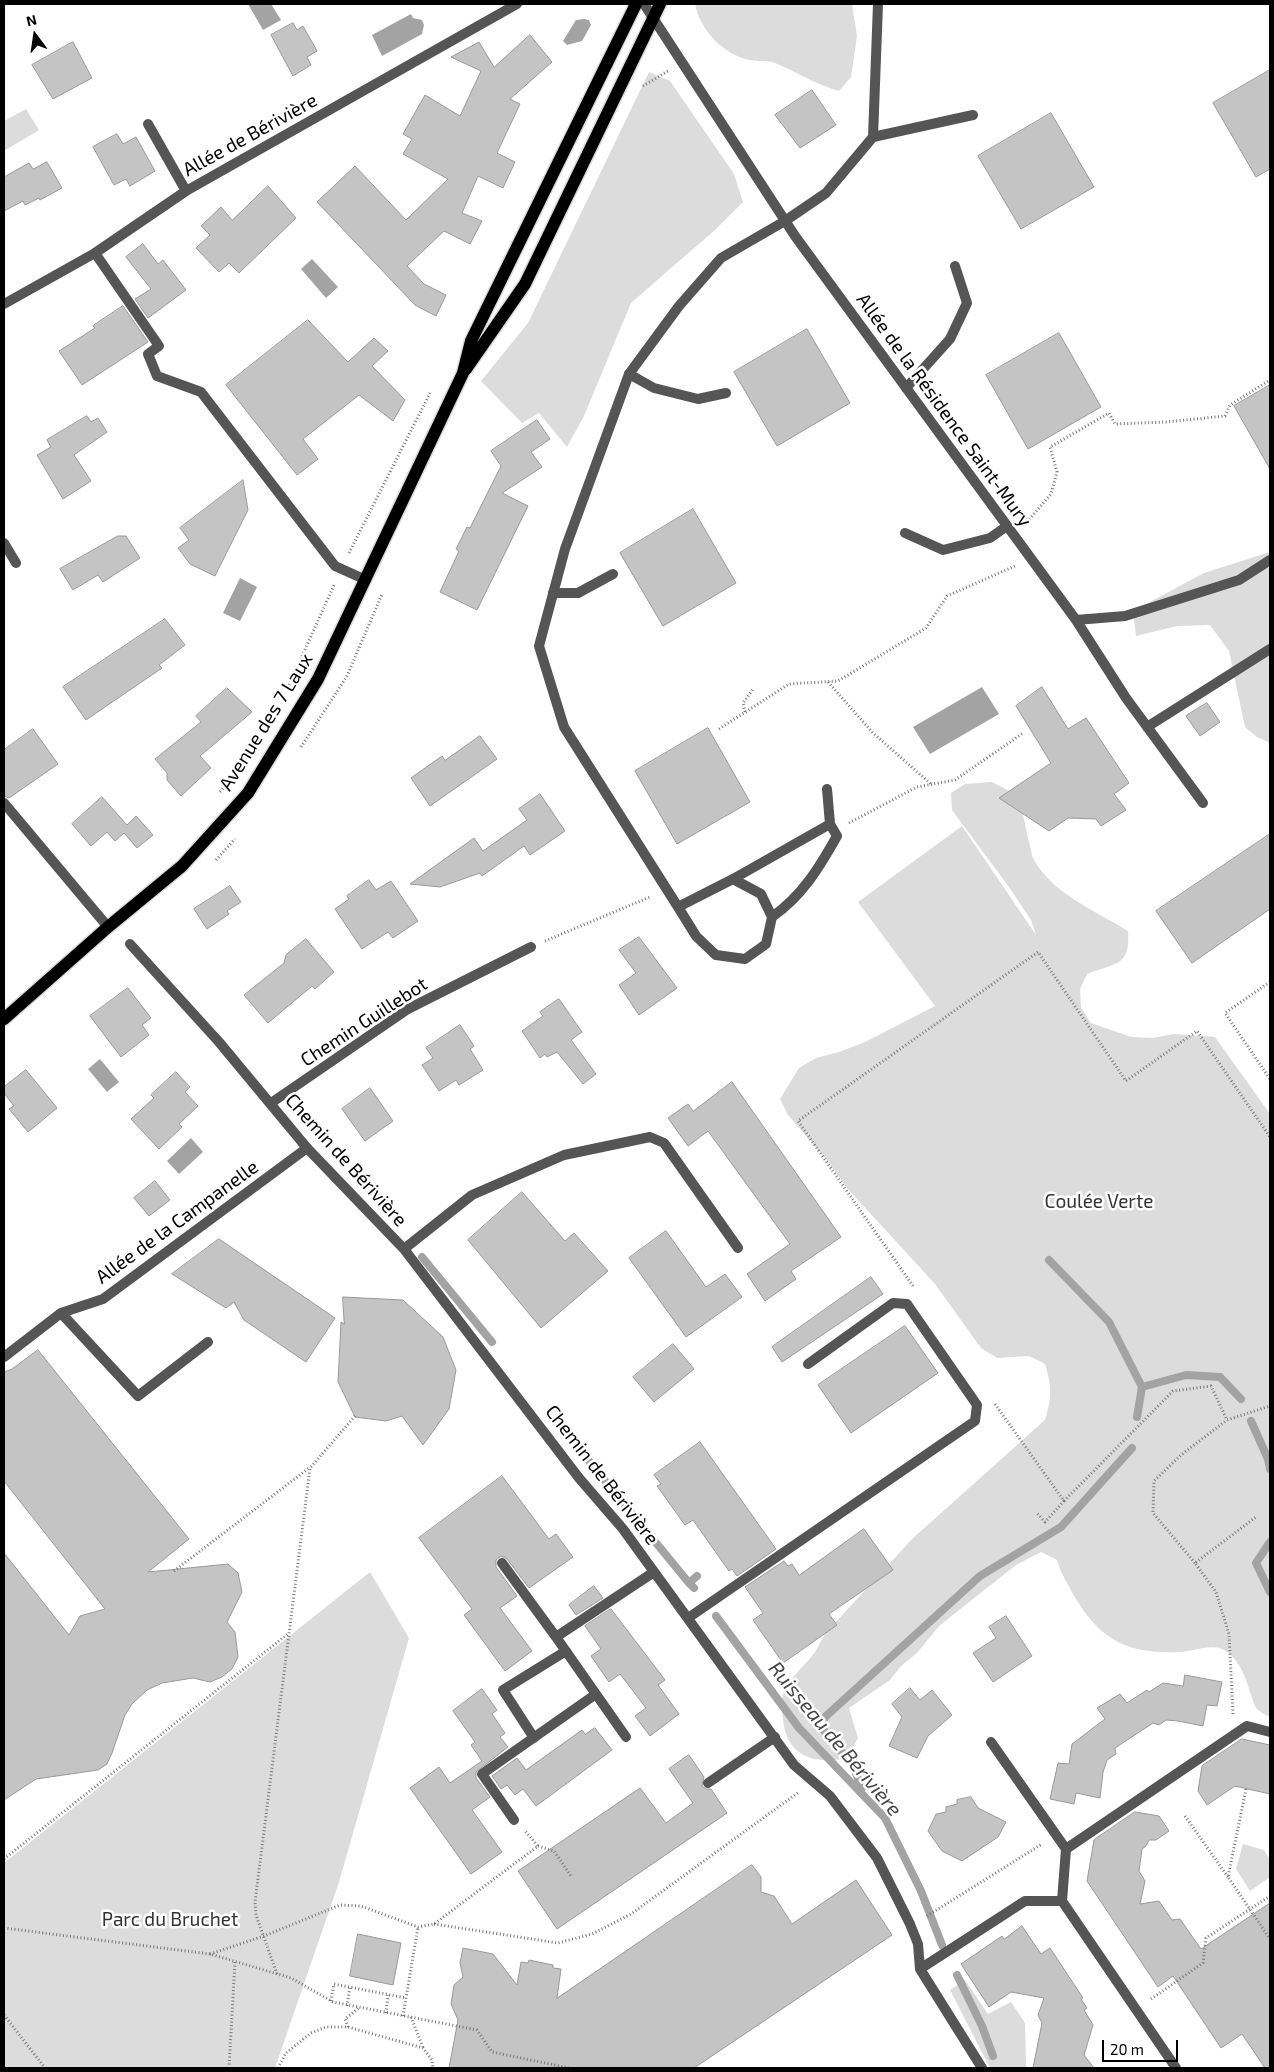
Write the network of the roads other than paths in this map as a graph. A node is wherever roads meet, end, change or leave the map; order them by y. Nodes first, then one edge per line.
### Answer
1 (517, 4) edge
2 (636, 4) edge
3 (644, 4) edge
4 (660, 4) edge
5 (878, 4) edge
6 (653, 17) junction
7 (973, 115) dead end
8 (148, 124) dead end
9 (873, 137) junction
10 (186, 191) junction
11 (785, 221) junction
12 (95, 253) junction
13 (955, 266) dead end
14 (4, 304) edge
15 (463, 373) junction
16 (629, 374) junction
17 (906, 388) junction
18 (726, 393) dead end
19 (1010, 530) junction
20 (905, 534) dead end
21 (4, 543) edge
22 (1270, 560) edge
23 (16, 563) dead end
24 (613, 574) dead end
25 (366, 580) junction
26 (553, 593) junction
27 (1076, 620) junction
28 (1270, 649) edge
29 (1147, 727) junction
30 (827, 789) dead end
31 (1203, 802) dead end
32 (4, 803) edge
33 (830, 824) junction
34 (733, 878) junction
35 (678, 907) junction
36 (772, 917) junction
37 (108, 927) junction
38 (130, 944) dead end
39 (531, 947) road end
40 (4, 1019) edge
41 (271, 1103) junction
42 (307, 1148) junction
43 (738, 1248) dead end
44 (404, 1249) junction
45 (62, 1313) junction
46 (208, 1342) dead end
47 (4, 1357) edge
48 (808, 1364) dead end
49 (502, 1563) dead end
50 (654, 1572) junction
51 (688, 1618) junction
52 (556, 1638) junction
53 (566, 1650) junction
54 (596, 1694) junction
55 (1270, 1732) edge
56 (626, 1736) dead end
57 (775, 1737) junction
58 (534, 1738) junction
59 (991, 1742) dead end
60 (708, 1784) dead end
61 (514, 1820) road end
62 (1066, 1849) junction
63 (1062, 1901) junction
64 (920, 1970) junction
65 (982, 2068) edge
66 (1176, 2068) edge

1 - 10 street, Allée de Bérivière
2 - 15 main road
3 - 6 street, Allée de la Résidence Saint-Mury
4 - 6 main road
5 - 9 street
6 - 11 street, Allée de la Résidence Saint-Mury
6 - 15 main road
7 - 9 street
8 - 10 street
9 - 11 street
10 - 12 street, Allée de Bérivière
11 - 16 street
11 - 17 street, Allée de la Résidence Saint-Mury
12 - 14 street, Allée de Bérivière
12 - 25 street
13 - 17 street
15 - 25 main road, Avenue des 7 Laux
16 - 18 street
16 - 26 street
17 - 19 street, Allée de la Résidence Saint-Mury
19 - 20 street
19 - 27 street, Allée de la Résidence Saint-Mury
21 - 23 street
22 - 27 street
24 - 26 street
25 - 37 main road, Avenue des 7 Laux
26 - 35 street
27 - 29 street, Allée de la Résidence Saint-Mury
28 - 29 street
29 - 31 street, Allée de la Résidence Saint-Mury
30 - 33 street
32 - 37 street
33 - 34 street
33 - 36 street
34 - 35 street
34 - 36 street
35 - 36 street
37 - 40 main road, Avenue des 7 Laux
38 - 41 street, Chemin de Bérivière
39 - 41 street, Chemin Guillebot
41 - 42 street, Chemin de Bérivière
42 - 44 street, Chemin de Bérivière
42 - 45 street, Allée de la Campanelle
43 - 44 street
44 - 50 street, Chemin de Bérivière
45 - 46 street
45 - 47 street, Allée de la Campanelle
48 - 51 street
49 - 52 street
50 - 51 street, Chemin de Bérivière
50 - 52 street
51 - 57 street, Chemin de Bérivière
52 - 53 street
53 - 54 street
53 - 58 street
54 - 56 street
54 - 58 street
55 - 62 street
57 - 60 street
57 - 64 street, Chemin de Bérivière
58 - 61 street
59 - 62 street
62 - 63 street
63 - 64 street
63 - 66 street
64 - 65 street, Chemin de Bérivière

